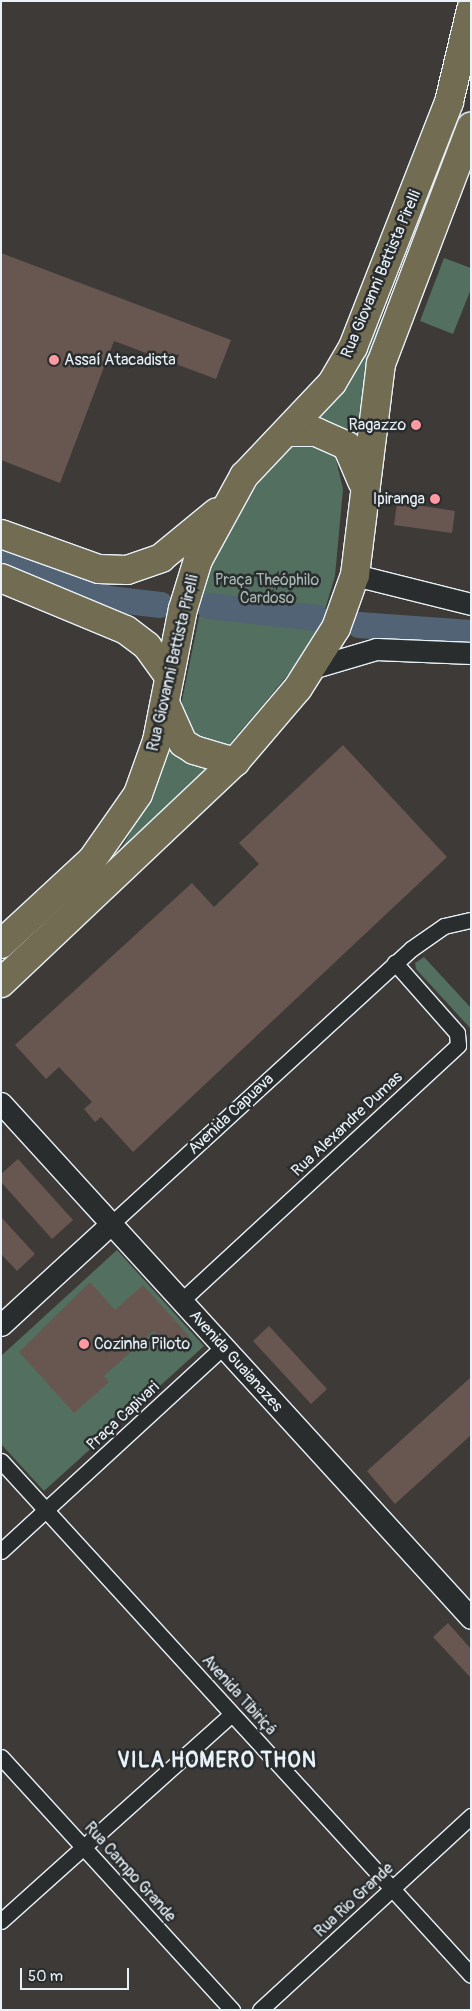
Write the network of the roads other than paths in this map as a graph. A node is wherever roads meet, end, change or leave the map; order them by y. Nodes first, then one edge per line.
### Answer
1 (471, 10) edge
2 (471, 127) edge
3 (287, 432) junction
4 (363, 486) junction
5 (226, 504) junction
6 (1, 534) edge
7 (355, 575) junction
8 (1, 578) edge
9 (471, 604) edge
10 (471, 653) edge
11 (312, 668) junction
12 (169, 676) junction
13 (165, 703) junction
14 (235, 762) junction
15 (471, 920) edge
16 (1, 944) edge
17 (395, 963) junction
18 (1, 983) edge
19 (1, 1103) edge
20 (111, 1224) junction
21 (181, 1301) junction
22 (1, 1325) edge
23 (223, 1347) junction
24 (1, 1461) edge
25 (46, 1510) junction
26 (1, 1551) edge
27 (471, 1618) edge
28 (232, 1714) junction
29 (1, 1757) edge
30 (471, 1816) edge
31 (83, 1847) junction
32 (392, 1889) junction
33 (1, 1921) edge
34 (471, 1975) edge
35 (232, 2010) edge
36 (260, 2010) edge

1 - 3 highway, Rua Giovanni Battista Pirelli
2 - 4 highway, Rua Giovanni Battista Pirelli
3 - 4 highway
3 - 5 highway, Rua Giovanni Battista Pirelli
4 - 7 highway, Rua Giovanni Battista Pirelli
5 - 6 highway
5 - 12 highway, Rua Giovanni Battista Pirelli
7 - 9 main road
7 - 11 highway, Rua Giovanni Battista Pirelli
8 - 12 highway
10 - 11 main road
11 - 14 highway, Rua Giovanni Battista Pirelli
12 - 13 highway, Rua Giovanni Battista Pirelli
13 - 14 highway
13 - 16 highway, Rua Giovanni Battista Pirelli
14 - 18 highway, Rua Giovanni Battista Pirelli
15 - 17 street, Avenida Capuava
17 - 20 street, Avenida Capuava
17 - 21 street, Rua Alexandre Dumas
19 - 20 main road, Avenida Guaianazes
20 - 21 main road, Avenida Guaianazes
20 - 22 main road, Avenida Capuava
21 - 23 main road, Avenida Guaianazes
23 - 25 street, Praça Capivari
23 - 27 main road, Avenida Guaianazes
24 - 25 street, Avenida Tibiriçá
25 - 26 street, Praça Capivari
25 - 28 street, Avenida Tibiriçá
28 - 31 street
28 - 32 street, Avenida Tibiriçá
29 - 31 street, Rua Campo Grande
30 - 32 street, Rua Rio Grande
31 - 33 street
31 - 35 street, Rua Campo Grande
32 - 34 street, Avenida Tibiriçá
32 - 36 street, Rua Rio Grande

